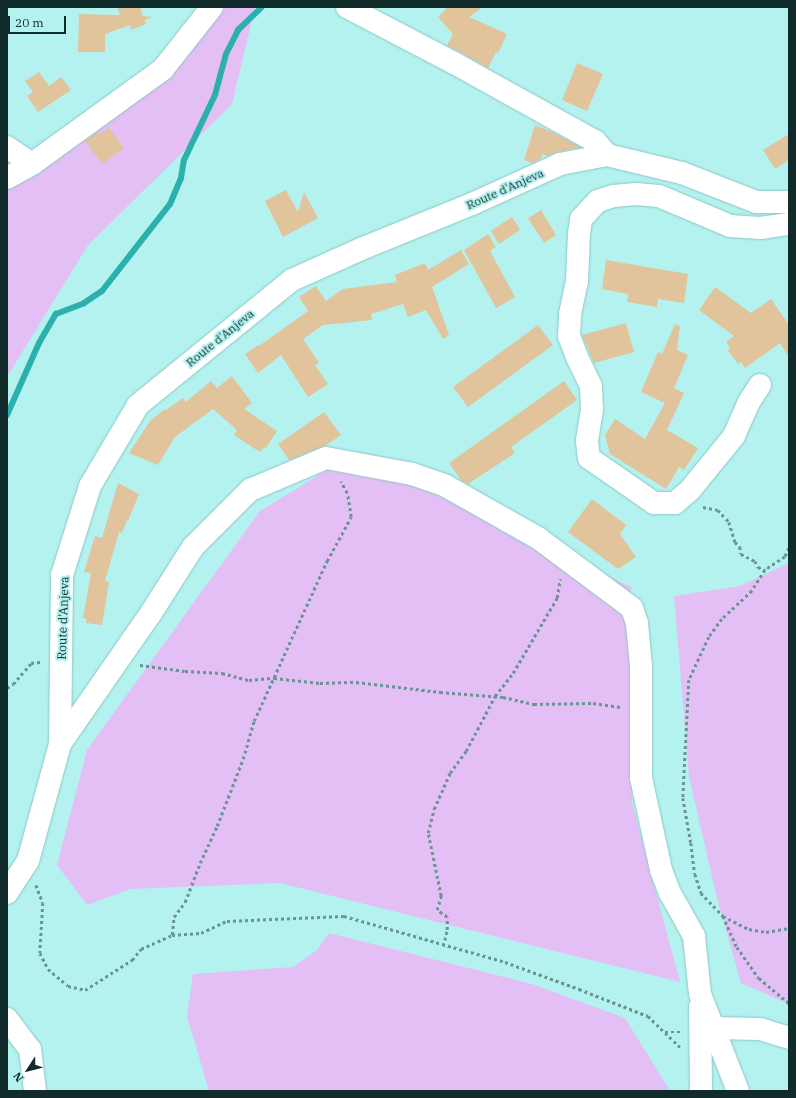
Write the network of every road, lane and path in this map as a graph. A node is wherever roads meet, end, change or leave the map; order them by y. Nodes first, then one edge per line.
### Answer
1 (212, 7) edge
2 (347, 7) edge
3 (7, 147) edge
4 (607, 155) junction
5 (32, 164) junction
6 (7, 178) edge
7 (789, 202) edge
8 (789, 224) edge
9 (760, 385) dead end
10 (346, 462) junction
11 (690, 490) junction
12 (789, 548) edge
13 (553, 549) junction
14 (766, 570) junction
15 (118, 661) junction
16 (61, 670) junction
17 (274, 678) junction
18 (7, 688) edge
19 (495, 696) junction
20 (641, 720) junction
21 (60, 744) junction
22 (28, 861) junction
23 (7, 893) edge
24 (723, 916) junction
25 (789, 928) edge
26 (172, 935) junction
27 (443, 946) junction
28 (700, 994) junction
29 (789, 1003) edge
30 (7, 1018) edge
31 (713, 1028) junction
32 (789, 1038) edge
33 (702, 1069) junction
34 (35, 1091) edge
35 (701, 1091) edge
36 (738, 1091) edge

1 - 5 street
2 - 4 street
3 - 5 street
4 - 7 street, Route d'Anjeva
4 - 16 street, Route d'Anjeva
5 - 6 street
8 - 11 street
9 - 11 street
10 - 13 street
10 - 15 street
10 - 17 path
11 - 14 path
12 - 14 path
13 - 19 path
13 - 20 street
14 - 24 path
15 - 17 path
15 - 21 street
16 - 18 path
16 - 21 street, Route d'Anjeva
17 - 19 path
17 - 26 path
19 - 20 path
19 - 27 path
20 - 28 street
21 - 22 street, Route d'Anjeva
22 - 23 street, Route d'Anjeva
22 - 26 path
24 - 25 path
24 - 29 path
26 - 27 path
27 - 33 path
28 - 31 street
28 - 33 street
30 - 34 street
31 - 32 street
31 - 36 street
33 - 35 street

